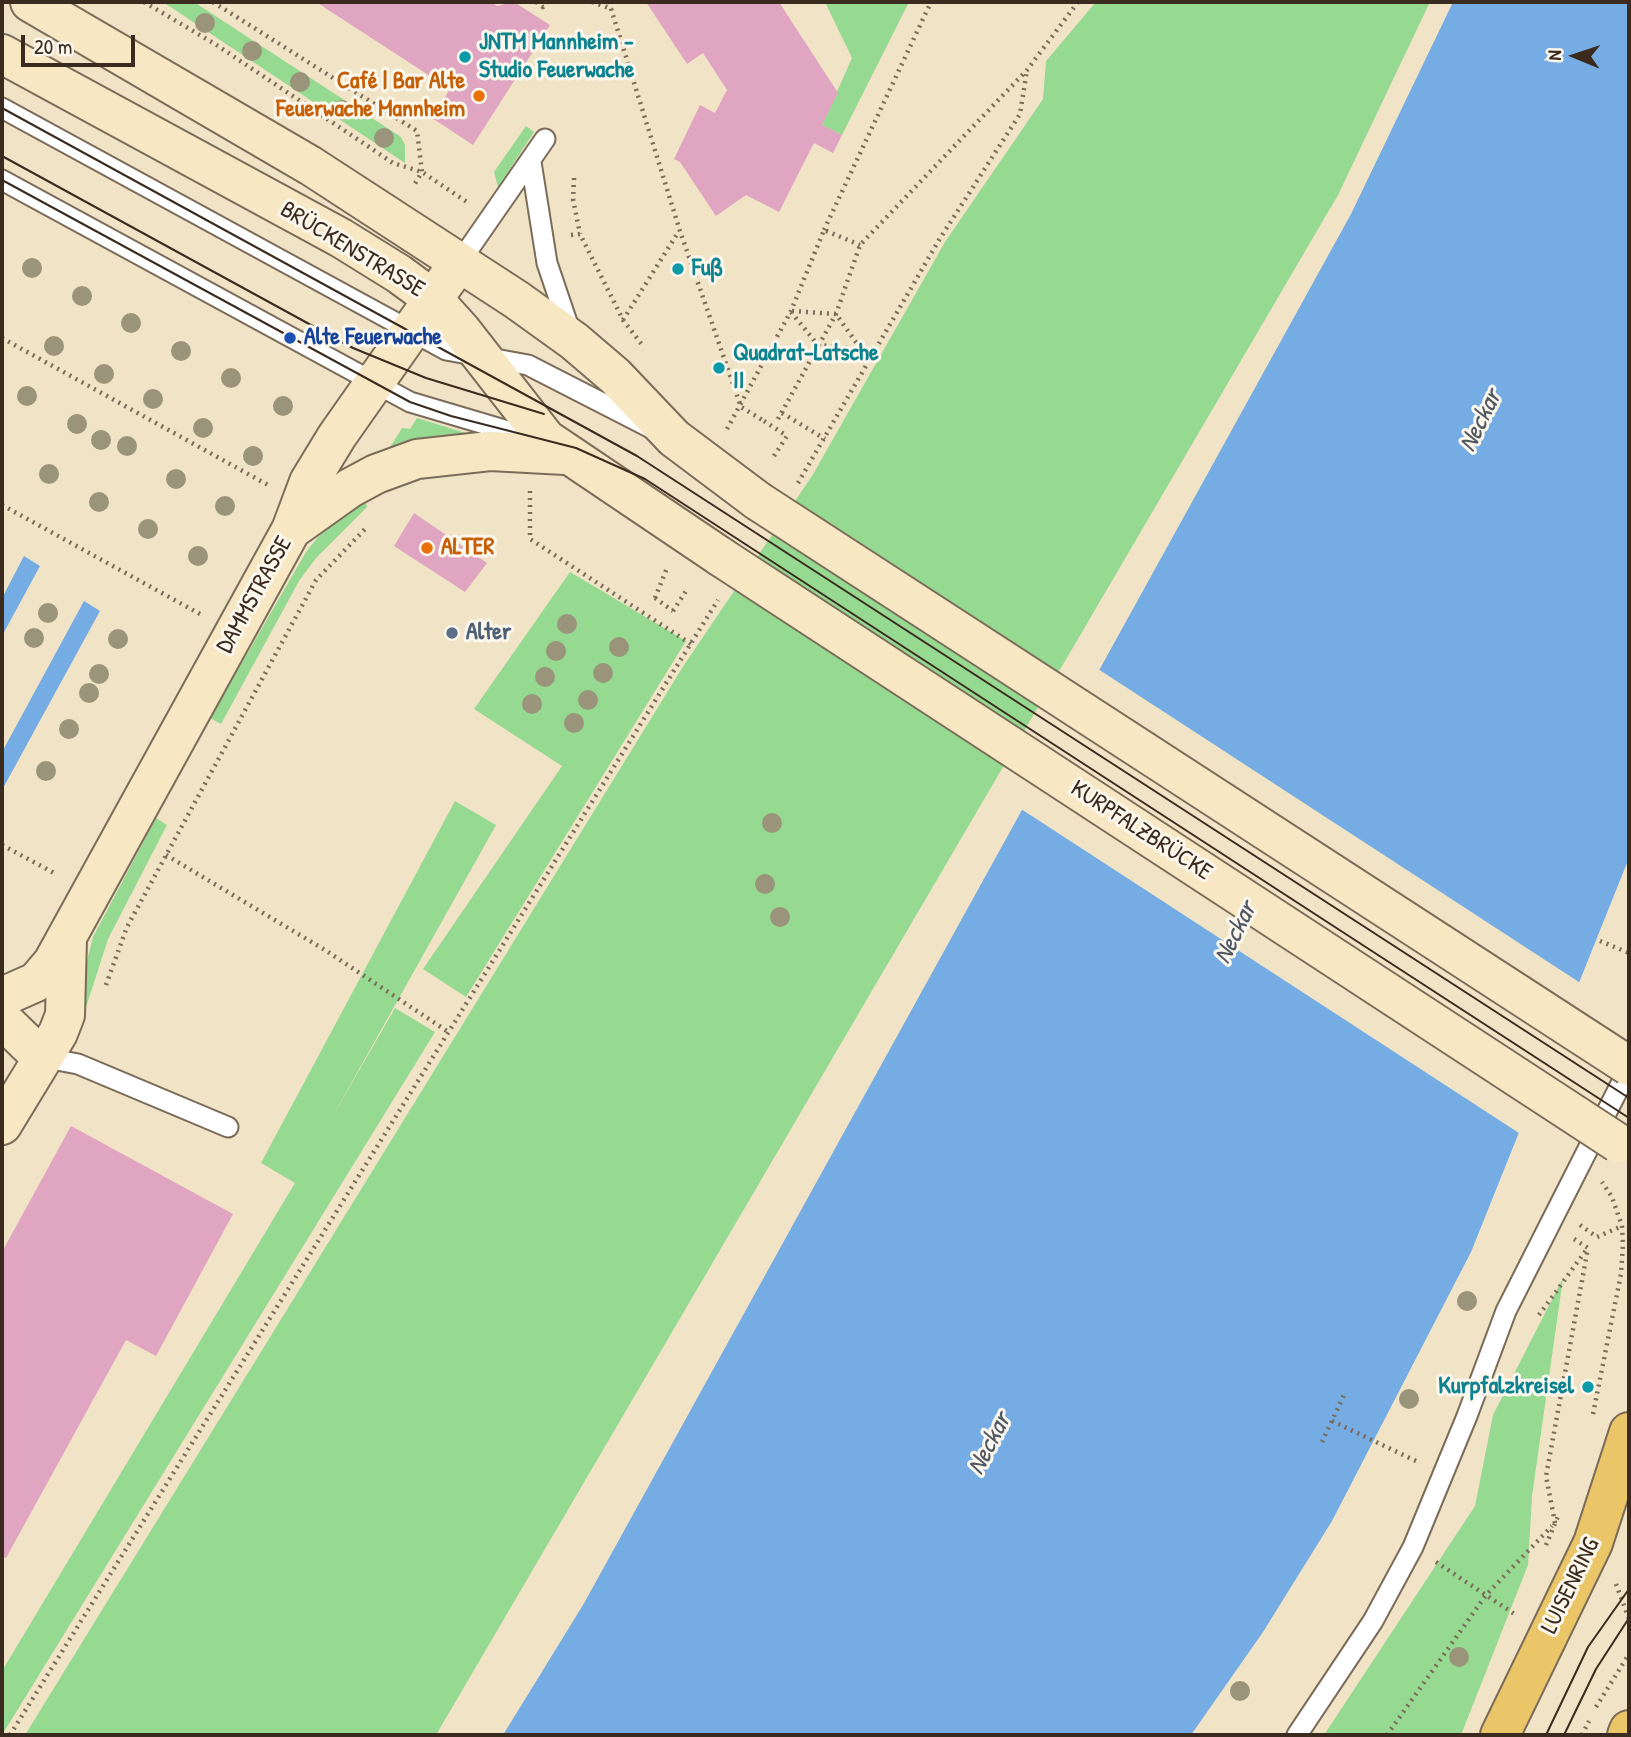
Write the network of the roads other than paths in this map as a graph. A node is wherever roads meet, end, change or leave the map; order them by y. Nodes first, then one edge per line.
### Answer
1 (30, 2) edge
2 (2, 54) edge
3 (2, 108) edge
4 (545, 139) dead end
5 (531, 162) junction
6 (2, 180) edge
7 (459, 262) junction
8 (433, 299) junction
9 (410, 331) junction
10 (574, 341) junction
11 (480, 357) junction
12 (373, 384) junction
13 (674, 438) junction
14 (565, 455) junction
15 (291, 530) junction
16 (721, 557) joint
17 (67, 939) junction
18 (2, 997) edge
19 (2, 1019) edge
20 (41, 1057) junction
21 (1629, 1067) edge
22 (2, 1125) edge
23 (228, 1127) dead end
24 (1624, 1150) edge
25 (1629, 1432) edge
26 (1629, 1730) edge
27 (1297, 1735) edge
28 (1500, 1735) edge
29 (1627, 1735) edge

1 - 7 main road, BRÜCKENSTRASSE
2 - 8 main road, BRÜCKENSTRASSE
3 - 9 lane
4 - 5 lane
5 - 7 lane
5 - 10 lane
6 - 12 lane
7 - 8 main road, DAMMSTRASSE
7 - 10 main road, BRÜCKENSTRASSE
8 - 9 main road, DAMMSTRASSE
8 - 11 main road, BRÜCKENSTRASSE
9 - 11 lane
9 - 12 main road, DAMMSTRASSE
10 - 13 main road, BRÜCKENSTRASSE
11 - 13 lane
11 - 14 main road, BRÜCKENSTRASSE
12 - 14 lane
12 - 15 main road, DAMMSTRASSE
13 - 21 main road, BRÜCKENSTRASSE, bridge
14 - 15 main road
14 - 16 main road, BRÜCKENSTRASSE
15 - 17 main road, DAMMSTRASSE
16 - 24 main road, KURPFALZBRÜCKE, bridge
17 - 18 main road, DAMMSTRASSE
17 - 20 main road, DAMMSTRASSE
19 - 20 main road
20 - 22 main road, DAMMSTRASSE
20 - 23 lane
21 - 27 lane
25 - 28 main road, LUISENRING
26 - 29 main road

